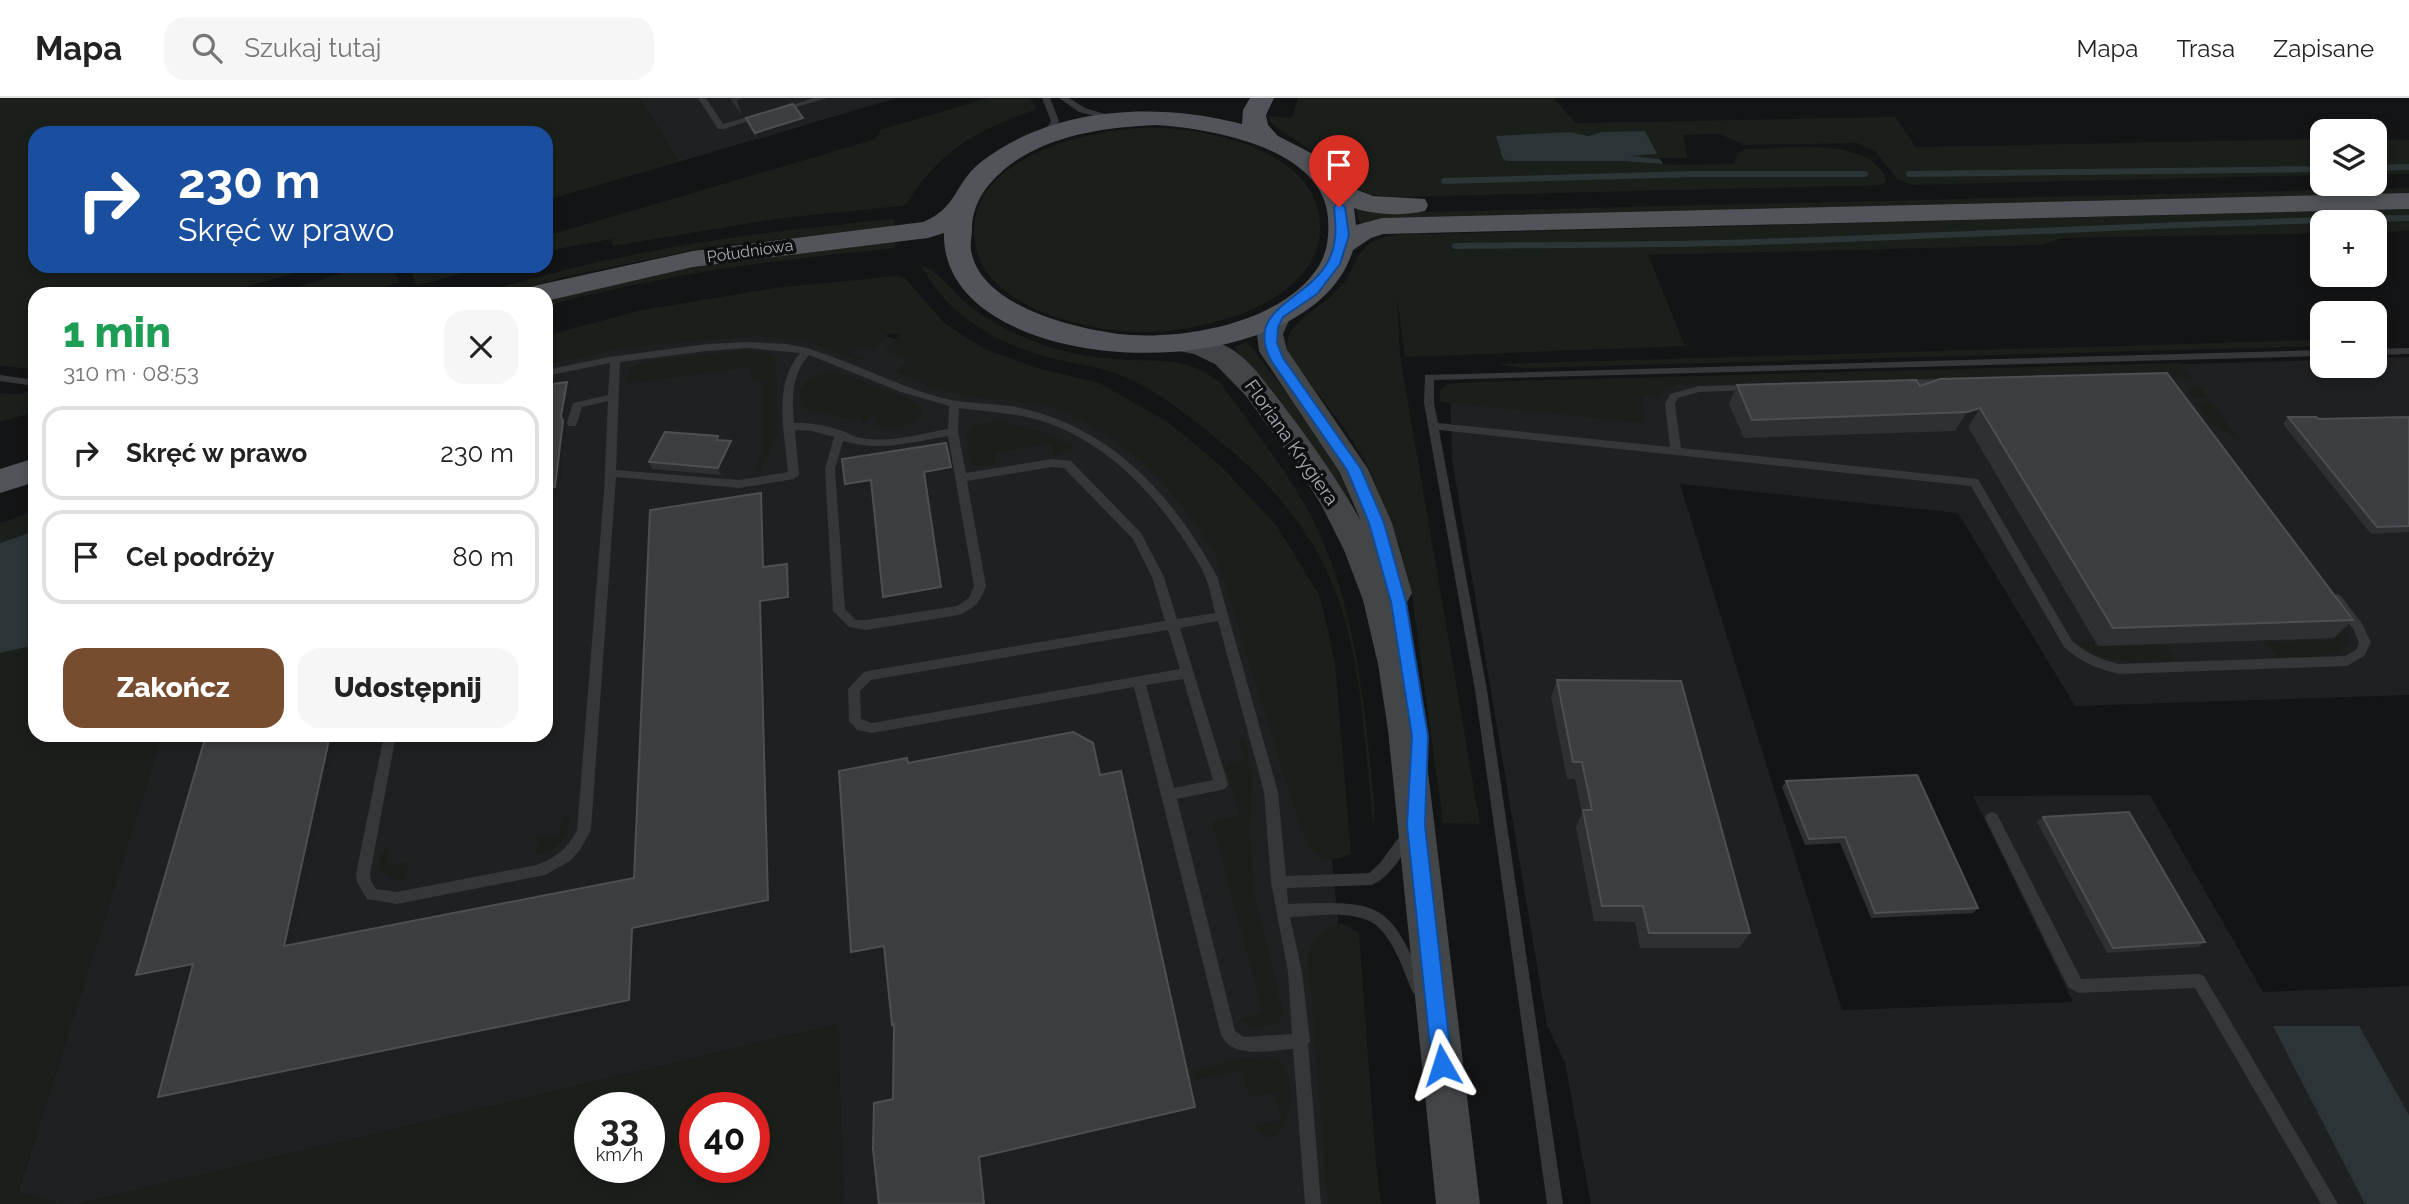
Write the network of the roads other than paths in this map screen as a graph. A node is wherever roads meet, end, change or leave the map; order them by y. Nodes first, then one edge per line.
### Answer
1 (702, 98) edge
2 (823, 98) edge
3 (1046, 98) edge
4 (1063, 98) edge
5 (1262, 98) edge
6 (1225, 104) dead end
7 (1179, 118) junction
8 (1121, 119) junction
9 (1045, 137) junction
10 (1268, 139) junction
11 (2409, 181) edge
12 (2387, 182) edge
13 (2310, 183) edge
14 (1331, 189) junction
15 (2409, 201) edge
16 (960, 212) junction
17 (1341, 245) junction
18 (966, 269) junction
19 (553, 290) edge
20 (553, 312) edge
21 (1279, 314) junction
22 (1180, 343) junction
23 (807, 351) junction
24 (2409, 351) edge
25 (2387, 352) edge
26 (2310, 353) edge
27 (615, 359) junction
28 (553, 372) edge
29 (0, 378) edge
30 (28, 382) edge
31 (1958, 382) edge
32 (1890, 383) edge
33 (1767, 387) edge
34 (607, 398) dead end
35 (954, 404) junction
36 (572, 423) dead end
37 (1434, 426) junction
38 (791, 427) junction
39 (953, 432) junction
40 (840, 434) junction
41 (28, 450) edge
42 (1676, 450) junction
43 (0, 459) edge
44 (28, 472) edge
45 (611, 473) junction
46 (961, 478) junction
47 (0, 481) edge
48 (2326, 584) edge
49 (1222, 616) junction
50 (1174, 624) junction
51 (1188, 673) junction
52 (1139, 682) junction
53 (389, 742) edge
54 (1169, 795) junction
55 (1992, 818) dead end
56 (1416, 825) junction
57 (1278, 882) junction
58 (1282, 911) junction
59 (1439, 1037) junction
60 (1301, 1041) junction
61 (1312, 1204) edge
62 (1458, 1204) edge
63 (1555, 1204) edge
64 (2330, 1204) edge

1 - 2 lane
3 - 9 lane
4 - 8 lane
5 - 10 main road
6 - 7 main road
7 - 8 main road
7 - 10 main road
8 - 9 main road
9 - 16 main road
10 - 14 main road
11 - 12 main road
13 - 14 main road
14 - 17 main road
15 - 17 main road
16 - 18 main road
16 - 19 main road, Południowa
17 - 21 main road
18 - 20 main road, Południowa
18 - 22 main road
21 - 22 main road
21 - 56 street, Floriana Krygiera
22 - 56 street, Floriana Krygiera
23 - 27 lane
23 - 35 lane
23 - 38 lane
24 - 25 lane
26 - 37 lane
27 - 28 lane
27 - 45 lane
29 - 30 lane
31 - 32 lane
33 - 42 lane
34 - 36 lane
35 - 39 lane
35 - 49 lane
37 - 42 lane
37 - 63 lane
38 - 40 lane
38 - 45 lane
39 - 40 lane
39 - 46 lane
40 - 46 lane
41 - 43 main road
42 - 48 lane
44 - 47 main road
45 - 53 lane
46 - 50 lane
49 - 50 lane
49 - 57 lane
50 - 51 lane
50 - 52 lane
51 - 52 lane
51 - 54 lane
52 - 54 lane
54 - 60 lane
55 - 64 lane
56 - 57 lane
56 - 59 street, Floriana Krygiera
57 - 58 lane
58 - 59 lane
58 - 60 lane
59 - 62 street, Floriana Krygiera
60 - 61 lane

